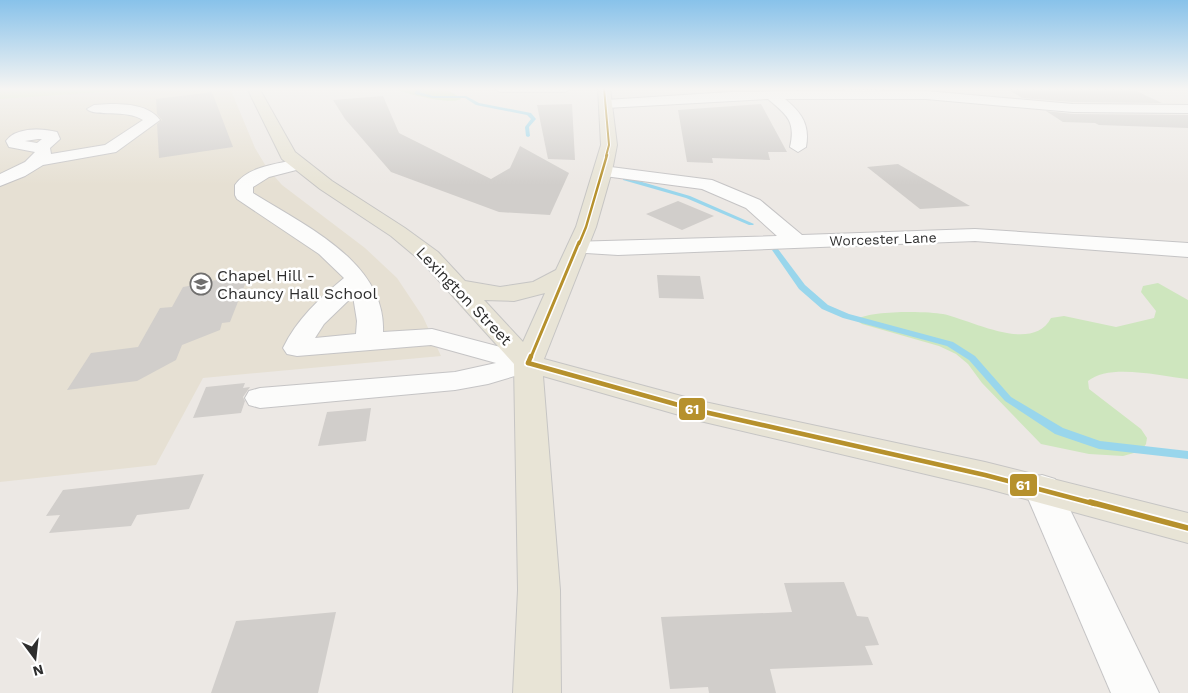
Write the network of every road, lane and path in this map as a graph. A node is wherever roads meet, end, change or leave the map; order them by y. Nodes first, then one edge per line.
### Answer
1 (152, 120) edge
2 (269, 120) edge
3 (607, 120) edge
4 (797, 120) edge
5 (798, 147) dead end
6 (298, 164) junction
7 (603, 171) junction
8 (0, 181) edge
9 (797, 242) junction
10 (578, 247) junction
11 (1188, 250) edge
12 (566, 273) junction
13 (357, 279) junction
14 (458, 286) junction
15 (369, 342) junction
16 (528, 363) junction
17 (260, 398) dead end
18 (1042, 489) junction
19 (1188, 528) edge
20 (537, 693) edge
21 (1135, 693) edge

1 - 8 street
2 - 6 main road, Lexington Street
3 - 7 main road
4 - 5 street
6 - 13 street
6 - 14 main road, Lexington Street
7 - 9 street
7 - 10 main road
9 - 10 street, Worcester Lane
9 - 11 street, Worcester Lane
10 - 12 main road
12 - 14 main road
12 - 16 main road
13 - 15 street
13 - 15 street
14 - 16 main road, Lexington Street
15 - 16 street
16 - 17 street
16 - 18 main road
16 - 20 main road
18 - 19 main road
18 - 21 street

